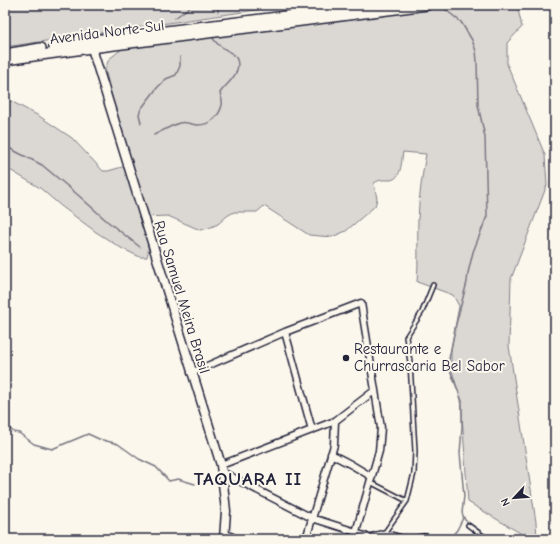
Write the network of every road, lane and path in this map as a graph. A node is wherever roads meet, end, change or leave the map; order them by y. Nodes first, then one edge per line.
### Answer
1 (374, 5) edge
2 (427, 5) edge
3 (90, 44) junction
4 (100, 46) junction
5 (5, 54) edge
6 (5, 60) edge
7 (97, 65) junction
8 (433, 285) dead end
9 (286, 332) junction
10 (191, 373) junction
11 (374, 391) junction
12 (335, 421) junction
13 (312, 430) junction
14 (331, 454) junction
15 (221, 469) junction
16 (371, 480) junction
17 (407, 501) junction
18 (312, 518) junction
19 (468, 525) dead end
20 (356, 532) junction
21 (384, 532) junction
22 (224, 536) edge
23 (237, 539) edge
24 (306, 539) edge
25 (353, 539) edge
26 (380, 539) edge
27 (438, 539) edge
28 (486, 539) edge

1 - 3 main road, Avenida Norte-Sul
2 - 4 main road, Avenida Norte-Sul
3 - 4 main road, Avenida Norte-Sul
3 - 5 main road, Avenida Norte-Sul
3 - 6 main road, Avenida Norte-Sul
3 - 7 street, Rua Samuel Meira Brasil
4 - 7 street, Rua Samuel Meira Brasil
7 - 10 street, Rua Samuel Meira Brasil
8 - 17 lane
9 - 10 street
9 - 11 street
9 - 13 street
10 - 15 street, Rua Samuel Meira Brasil
11 - 12 street
11 - 16 street
12 - 13 street
12 - 14 street
13 - 15 street
14 - 16 street
14 - 18 street
15 - 18 street
15 - 22 street, Rua Samuel Meira Brasil
16 - 17 lane
16 - 20 street
17 - 21 lane
18 - 20 street
18 - 24 street
19 - 28 lane
20 - 21 lane
20 - 25 lane
21 - 26 lane
21 - 27 lane
22 - 23 street

